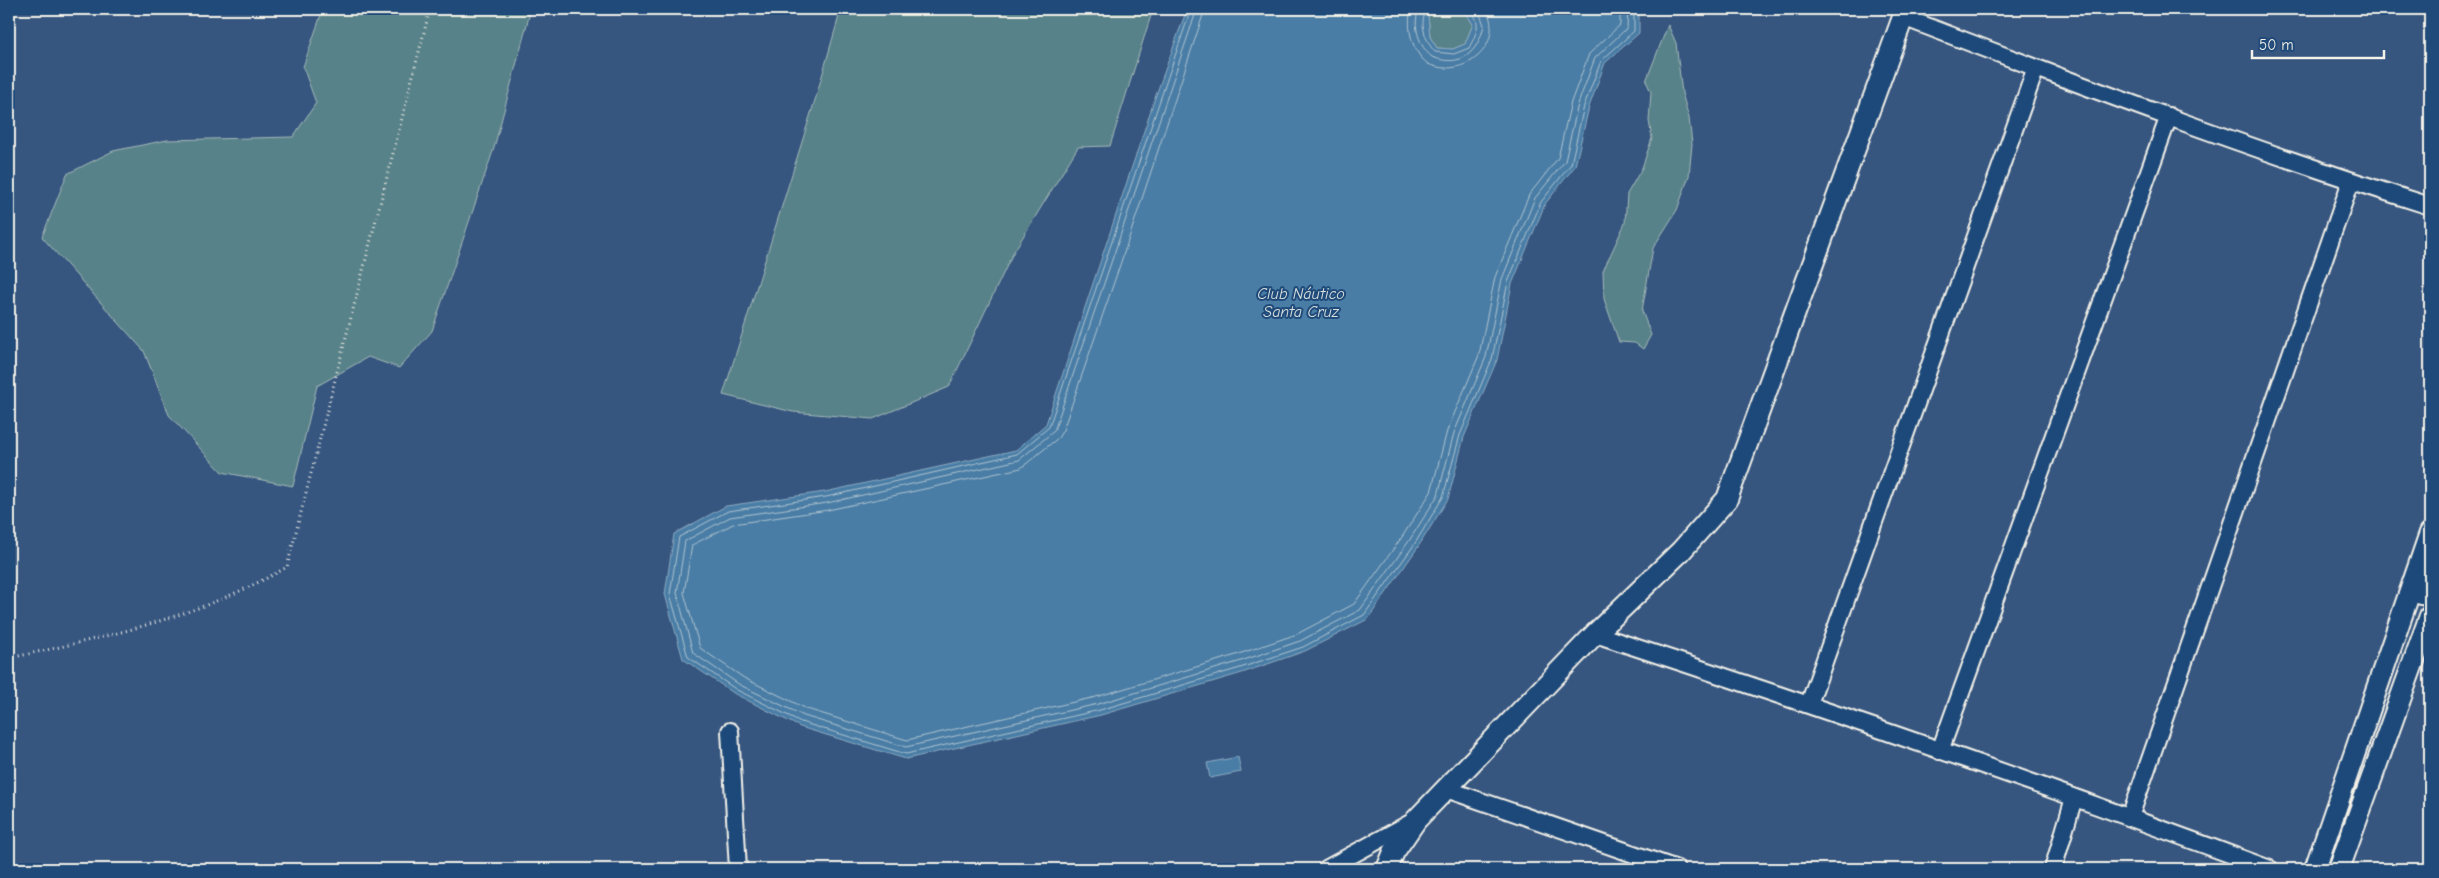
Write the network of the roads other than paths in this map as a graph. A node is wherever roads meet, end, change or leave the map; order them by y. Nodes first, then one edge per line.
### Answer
1 (1904, 13) edge
2 (2036, 68) junction
3 (2169, 116) junction
4 (2351, 181) junction
5 (2430, 206) edge
6 (2430, 533) edge
7 (2409, 592) junction
8 (2430, 598) edge
9 (2430, 616) edge
10 (1595, 634) junction
11 (1809, 704) junction
12 (730, 731) dead end
13 (1940, 751) junction
14 (1446, 788) junction
15 (2074, 798) junction
16 (2130, 817) junction
17 (1416, 820) junction
18 (738, 869) edge
19 (1326, 869) edge
20 (1387, 869) edge
21 (1677, 869) edge
22 (2052, 869) edge
23 (2270, 869) edge
24 (2315, 869) edge
25 (2339, 869) edge

1 - 2 street
1 - 10 street
2 - 3 street
2 - 11 street
3 - 4 street
3 - 13 street
4 - 5 street
4 - 16 street
6 - 7 street
7 - 8 street
7 - 24 street
9 - 25 street
10 - 11 street
10 - 14 street
11 - 13 street
12 - 18 street
13 - 15 street
14 - 17 street
14 - 21 street
15 - 16 street
15 - 22 street
16 - 23 street
17 - 19 street
17 - 20 street

